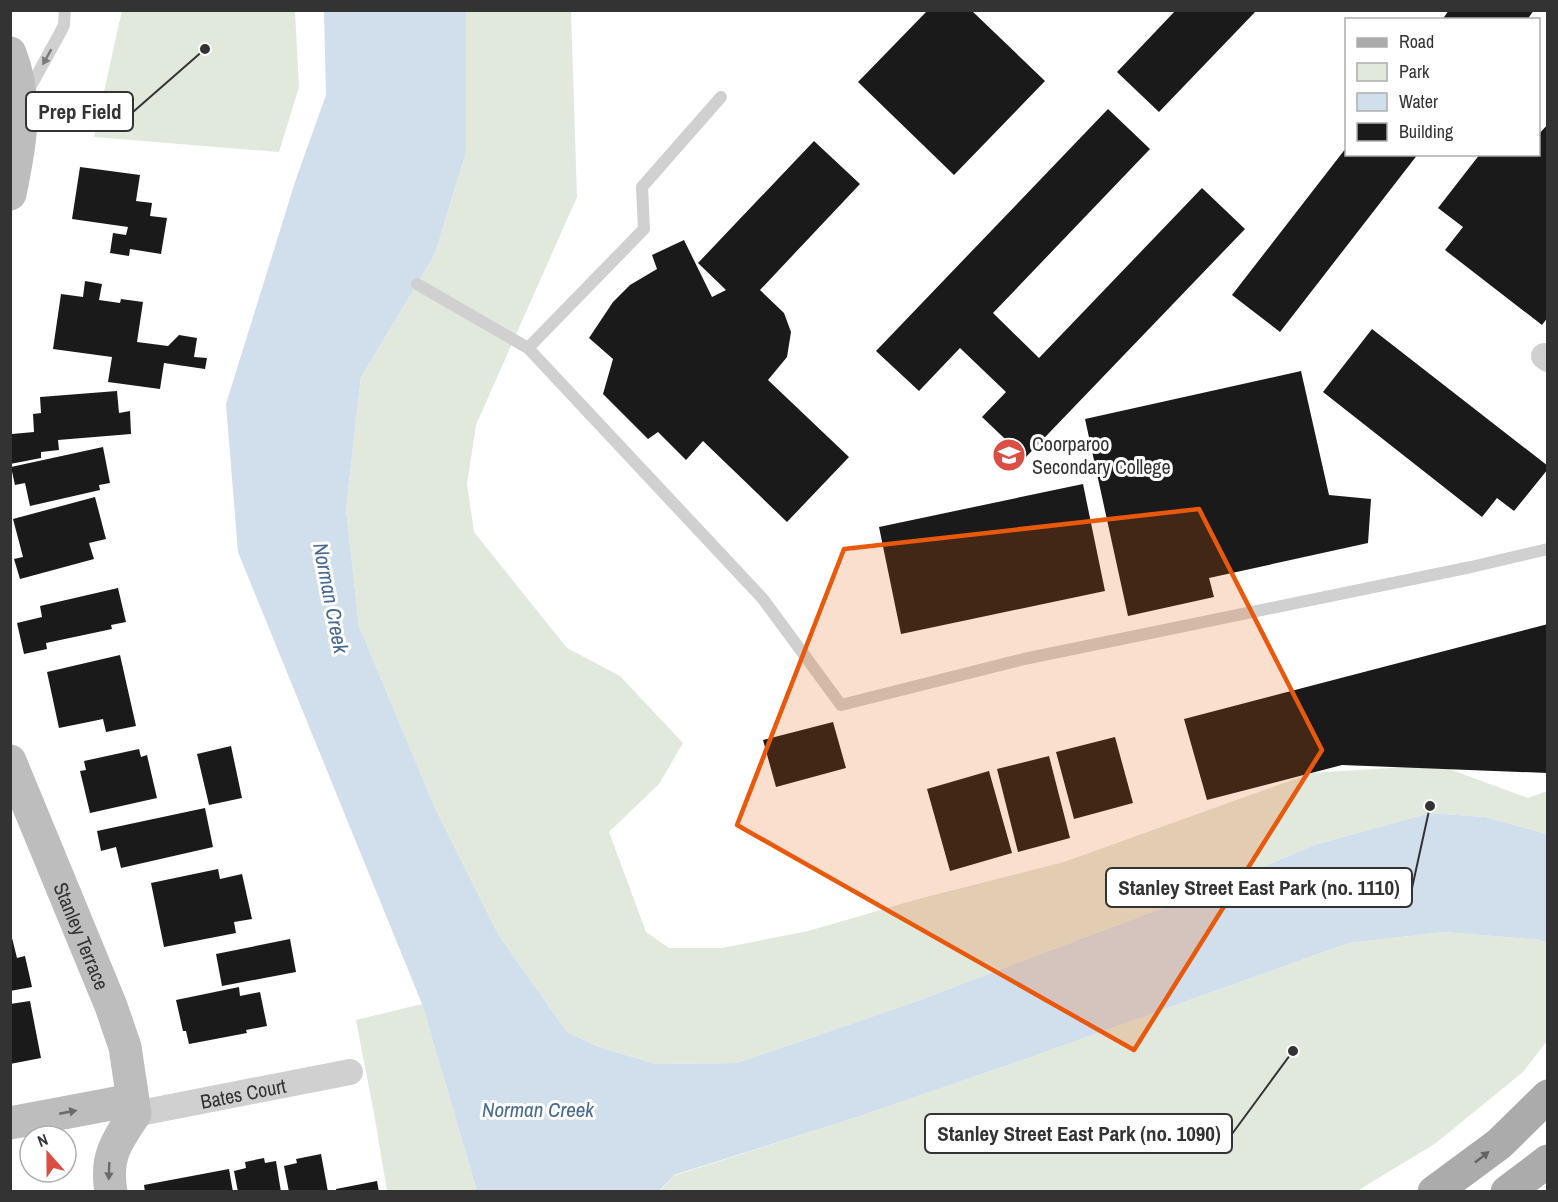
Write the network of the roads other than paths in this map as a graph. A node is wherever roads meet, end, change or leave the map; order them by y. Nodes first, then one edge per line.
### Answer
1 (65, 10) edge
2 (10, 53) edge
3 (721, 97) dead end
4 (22, 101) junction
5 (10, 194) edge
6 (417, 284) dead end
7 (528, 348) junction
8 (1548, 549) edge
9 (10, 761) edge
10 (350, 1072) dead end
11 (1548, 1096) edge
12 (134, 1107) junction
13 (10, 1123) edge
14 (1548, 1161) edge
15 (111, 1191) edge
16 (1434, 1191) edge
17 (1507, 1191) edge

1 -> 4 lane
2 - 4 street
3 - 7 lane
4 - 5 street
6 - 7 lane
7 - 8 lane
9 - 12 street, Stanley Terrace
10 - 12 street, Bates Court
16 -> 11 main road
13 -> 12 street
12 -> 15 street
14 - 17 main road

